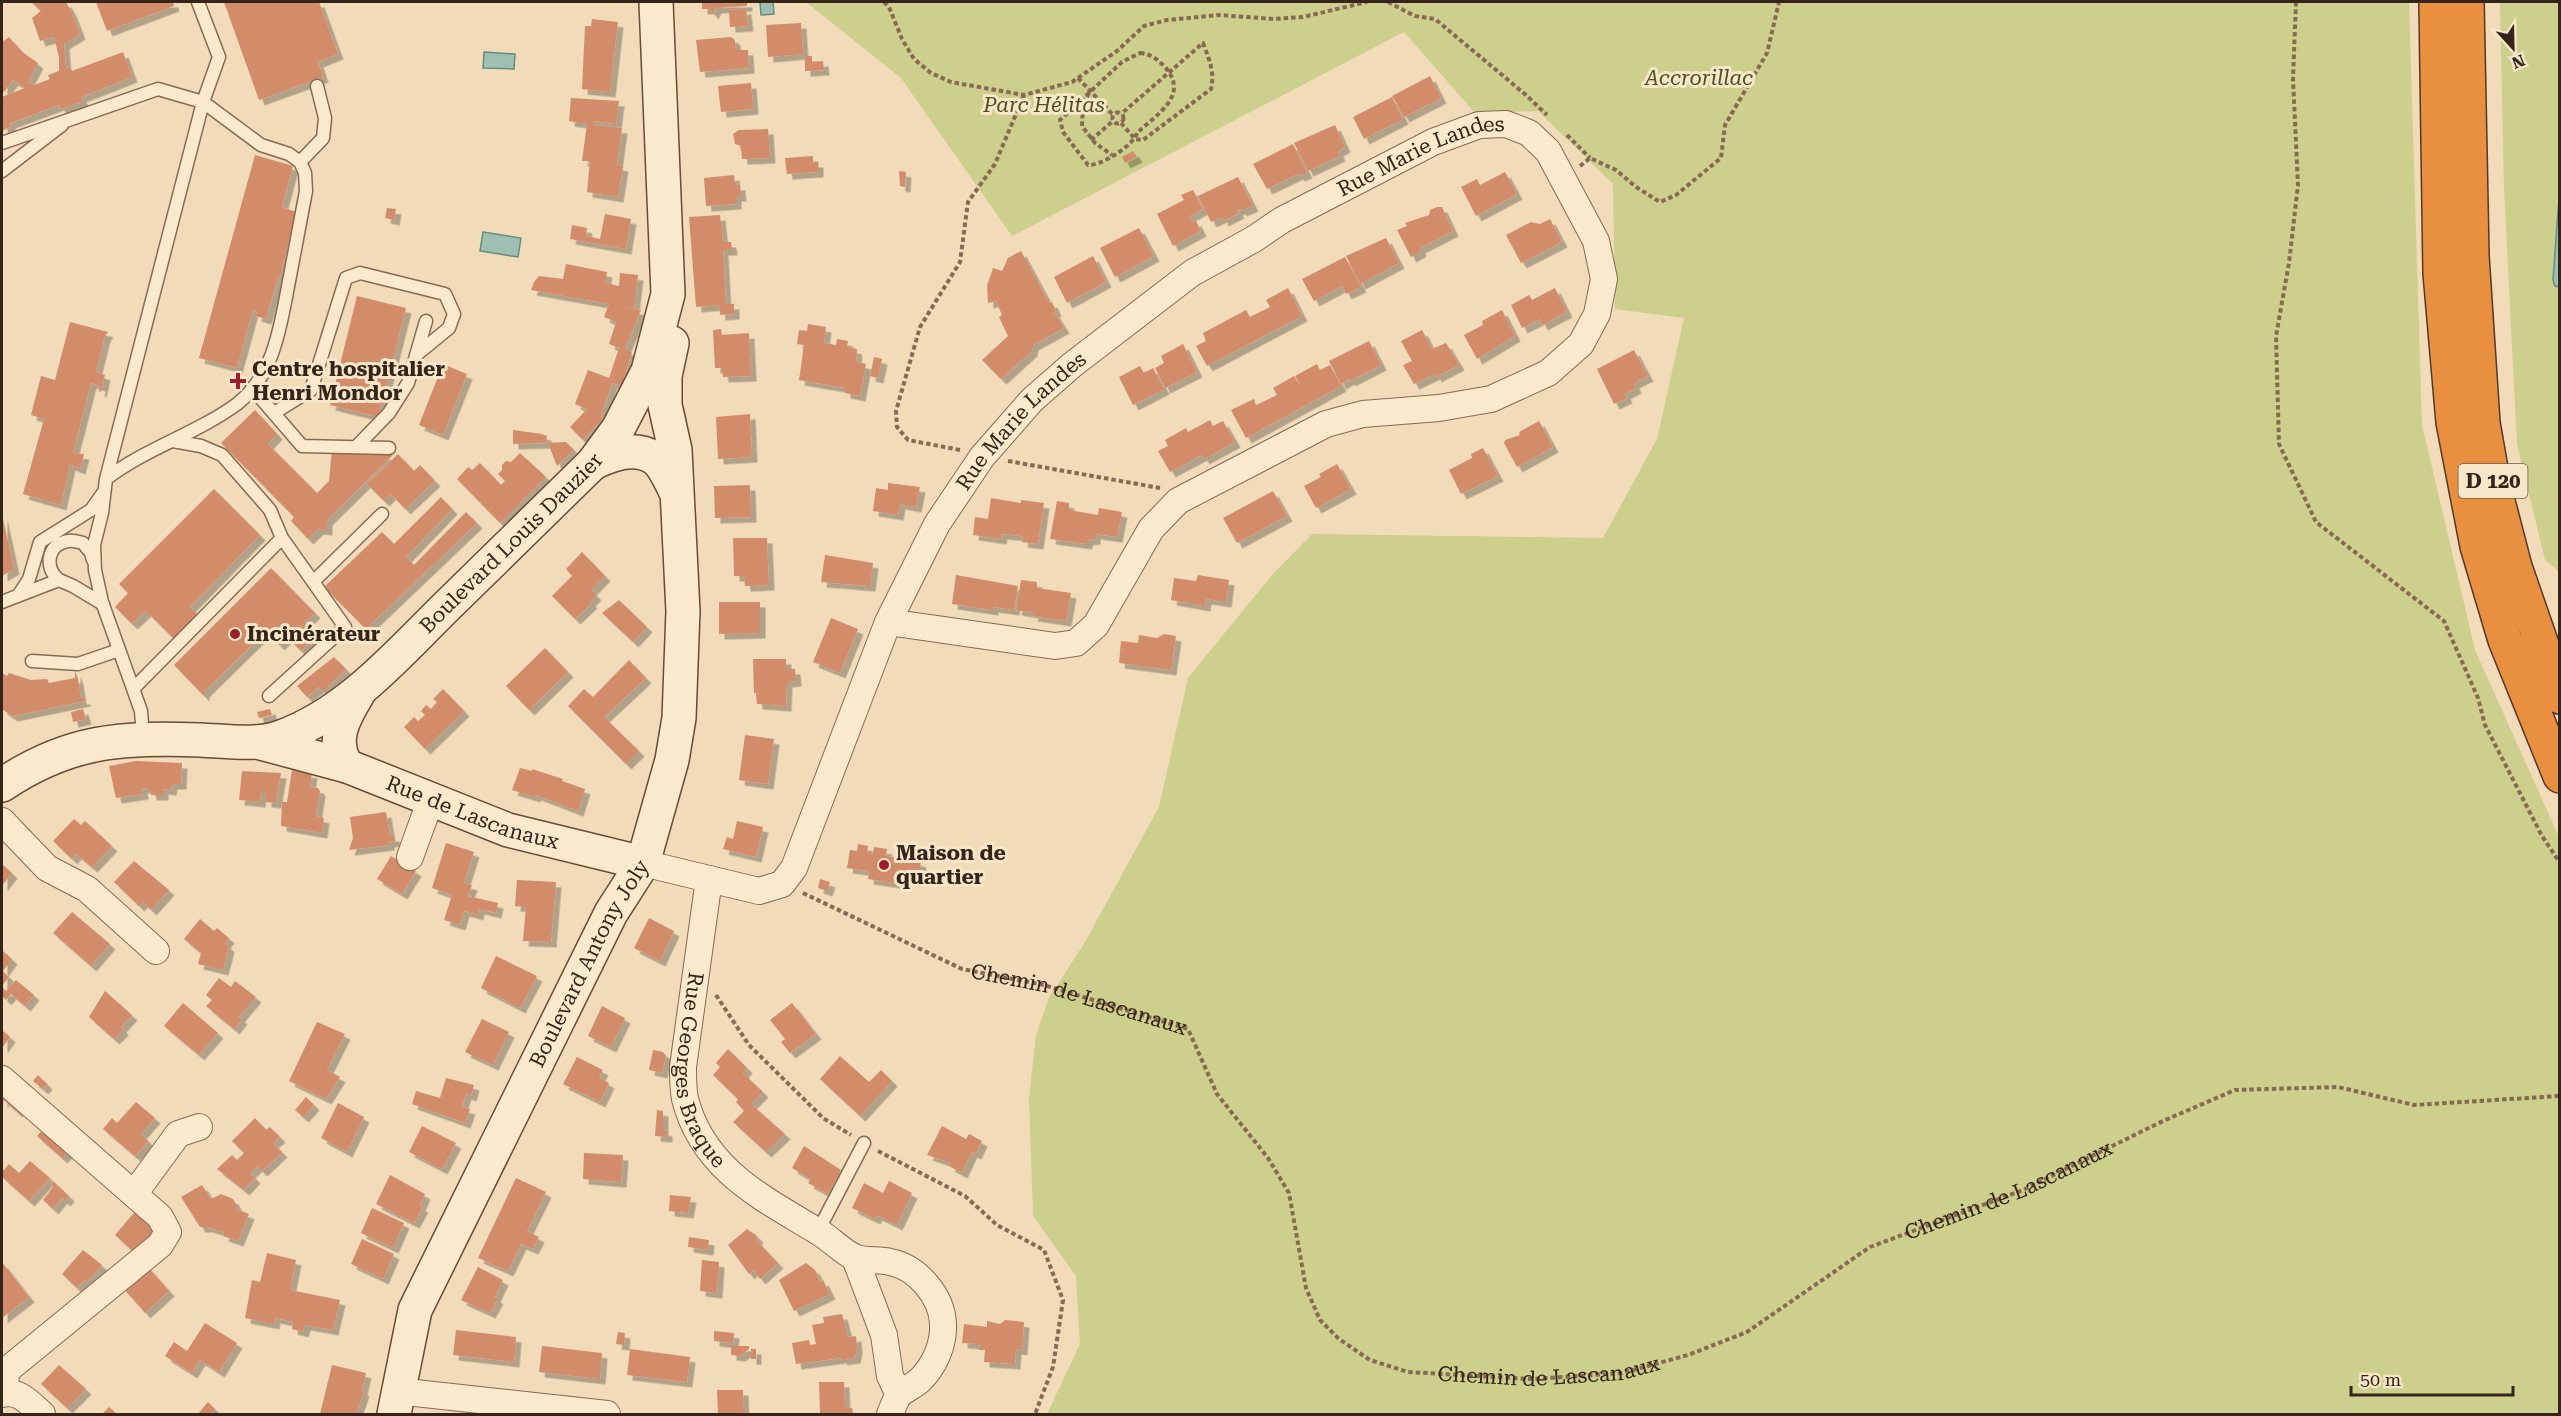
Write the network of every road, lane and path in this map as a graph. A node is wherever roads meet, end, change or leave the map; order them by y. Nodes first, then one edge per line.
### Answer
1 (198, 2) edge
2 (656, 2) edge
3 (884, 2) edge
4 (890, 2) edge
5 (1367, 2) edge
6 (1389, 2) edge
7 (1779, 2) edge
8 (2296, 2) edge
9 (2436, 2) edge
10 (2467, 2) edge
11 (889, 8) junction
12 (1168, 73) junction
13 (1078, 78) junction
14 (317, 86) dead end
15 (1090, 91) junction
16 (1024, 95) junction
17 (203, 102) junction
18 (1121, 114) junction
19 (1113, 115) junction
20 (70, 119) junction
21 (1551, 119) dead end
22 (1113, 121) junction
23 (1121, 123) junction
24 (1559, 127) dead end
25 (1135, 139) junction
26 (1091, 140) junction
27 (2, 143) edge
28 (1112, 155) junction
29 (1590, 158) junction
30 (300, 162) junction
31 (2, 171) edge
32 (1564, 178) junction
33 (668, 294) junction
34 (426, 321) dead end
35 (416, 355) junction
36 (252, 388) junction
37 (274, 413) junction
38 (173, 441) junction
39 (356, 447) junction
40 (389, 448) dead end
41 (982, 457) junction
42 (593, 463) junction
43 (105, 485) junction
44 (675, 490) junction
45 (1178, 501) junction
46 (382, 514) dead end
47 (282, 538) junction
48 (94, 570) junction
49 (58, 580) junction
50 (313, 582) junction
51 (18, 596) junction
52 (2, 602) edge
53 (103, 604) junction
54 (888, 622) junction
55 (119, 650) junction
56 (32, 661) dead end
57 (133, 689) junction
58 (359, 692) junction
59 (269, 696) dead end
60 (2559, 697) edge
61 (143, 738) junction
62 (261, 743) junction
63 (347, 766) junction
64 (2559, 776) edge
65 (2, 785) edge
66 (431, 799) junction
67 (2, 821) edge
68 (410, 857) dead end
69 (618, 857) junction
70 (2559, 863) edge
71 (710, 879) junction
72 (782, 884) junction
73 (611, 913) junction
74 (156, 951) dead end
75 (696, 964) junction
76 (2, 1079) edge
77 (2559, 1096) edge
78 (199, 1127) dead end
79 (864, 1143) junction
80 (134, 1194) junction
81 (818, 1231) junction
82 (855, 1258) junction
83 (3, 1394) edge
84 (395, 1403) edge
85 (894, 1405) edge
86 (42, 1414) edge
87 (607, 1414) edge
88 (1035, 1414) edge

1 - 17 lane
2 - 33 street, Boulevard Louis Dauzier
3 - 11 path
4 - 11 path
5 - 13 path
6 - 21 path
7 - 29 path
8 - 70 path
9 - 64 highway, D 120
10 - 60 highway, D 120
11 - 16 path
12 - 15 path
12 - 18 path
12 - 25 path
12 - 25 path
13 - 15 path
13 - 16 path
14 - 30 lane
15 - 19 path
15 - 26 path
15 - 28 path
16 - 41 path
17 - 20 lane
17 - 30 lane
17 - 43 lane
18 - 19 path
18 - 23 path
19 - 22 path
20 - 27 lane
20 - 31 lane
22 - 23 path
22 - 26 path
23 - 25 path
24 - 29 path
25 - 28 path
26 - 28 path
29 - 32 path
30 - 36 lane
32 - 41 street, Rue Marie Landes
32 - 45 street, Rue Marie Landes
33 - 42 street, Boulevard Louis Dauzier
33 - 44 street
34 - 35 lane
35 - 37 lane
35 - 39 lane
36 - 37 lane
36 - 38 lane
37 - 39 lane
38 - 43 lane
38 - 47 lane
39 - 40 lane
41 - 45 path
41 - 54 street, Rue Marie Landes
42 - 44 street
42 - 58 street, Boulevard Louis Dauzier
43 - 48 lane
43 - 51 lane
44 - 69 street
45 - 54 street, Rue Marie Landes
46 - 50 lane
47 - 50 lane
47 - 57 lane
48 - 49 lane
48 - 53 lane
49 - 51 lane
49 - 53 lane
50 - 59 lane
51 - 52 lane
53 - 55 lane
54 - 72 street, Rue Marie Landes
55 - 56 lane
55 - 57 lane
57 - 61 lane
58 - 62 street, Boulevard Louis Dauzier
58 - 63 street
61 - 62 street, Boulevard Louis Dauzier
61 - 65 street, Boulevard Louis Dauzier
62 - 63 street, Rue de Lascanaux
63 - 66 street, Rue de Lascanaux
66 - 68 street
66 - 69 street, Rue de Lascanaux
67 - 74 street
69 - 71 street
69 - 73 street
69 - 73 street, Boulevard Antony Joly
71 - 72 street
71 - 75 street, Rue Georges Braque
72 - 77 path, Chemin de Lascanaux
73 - 84 street, Boulevard Antony Joly
75 - 79 path
75 - 81 street, Rue Georges Braque
76 - 80 street
78 - 80 street
79 - 81 lane
79 - 88 path
80 - 83 street
81 - 82 street, Rue Georges Braque
82 - 85 street, Rue Georges Braque
82 - 85 street, Rue Georges Braque
83 - 86 street
84 - 87 street

